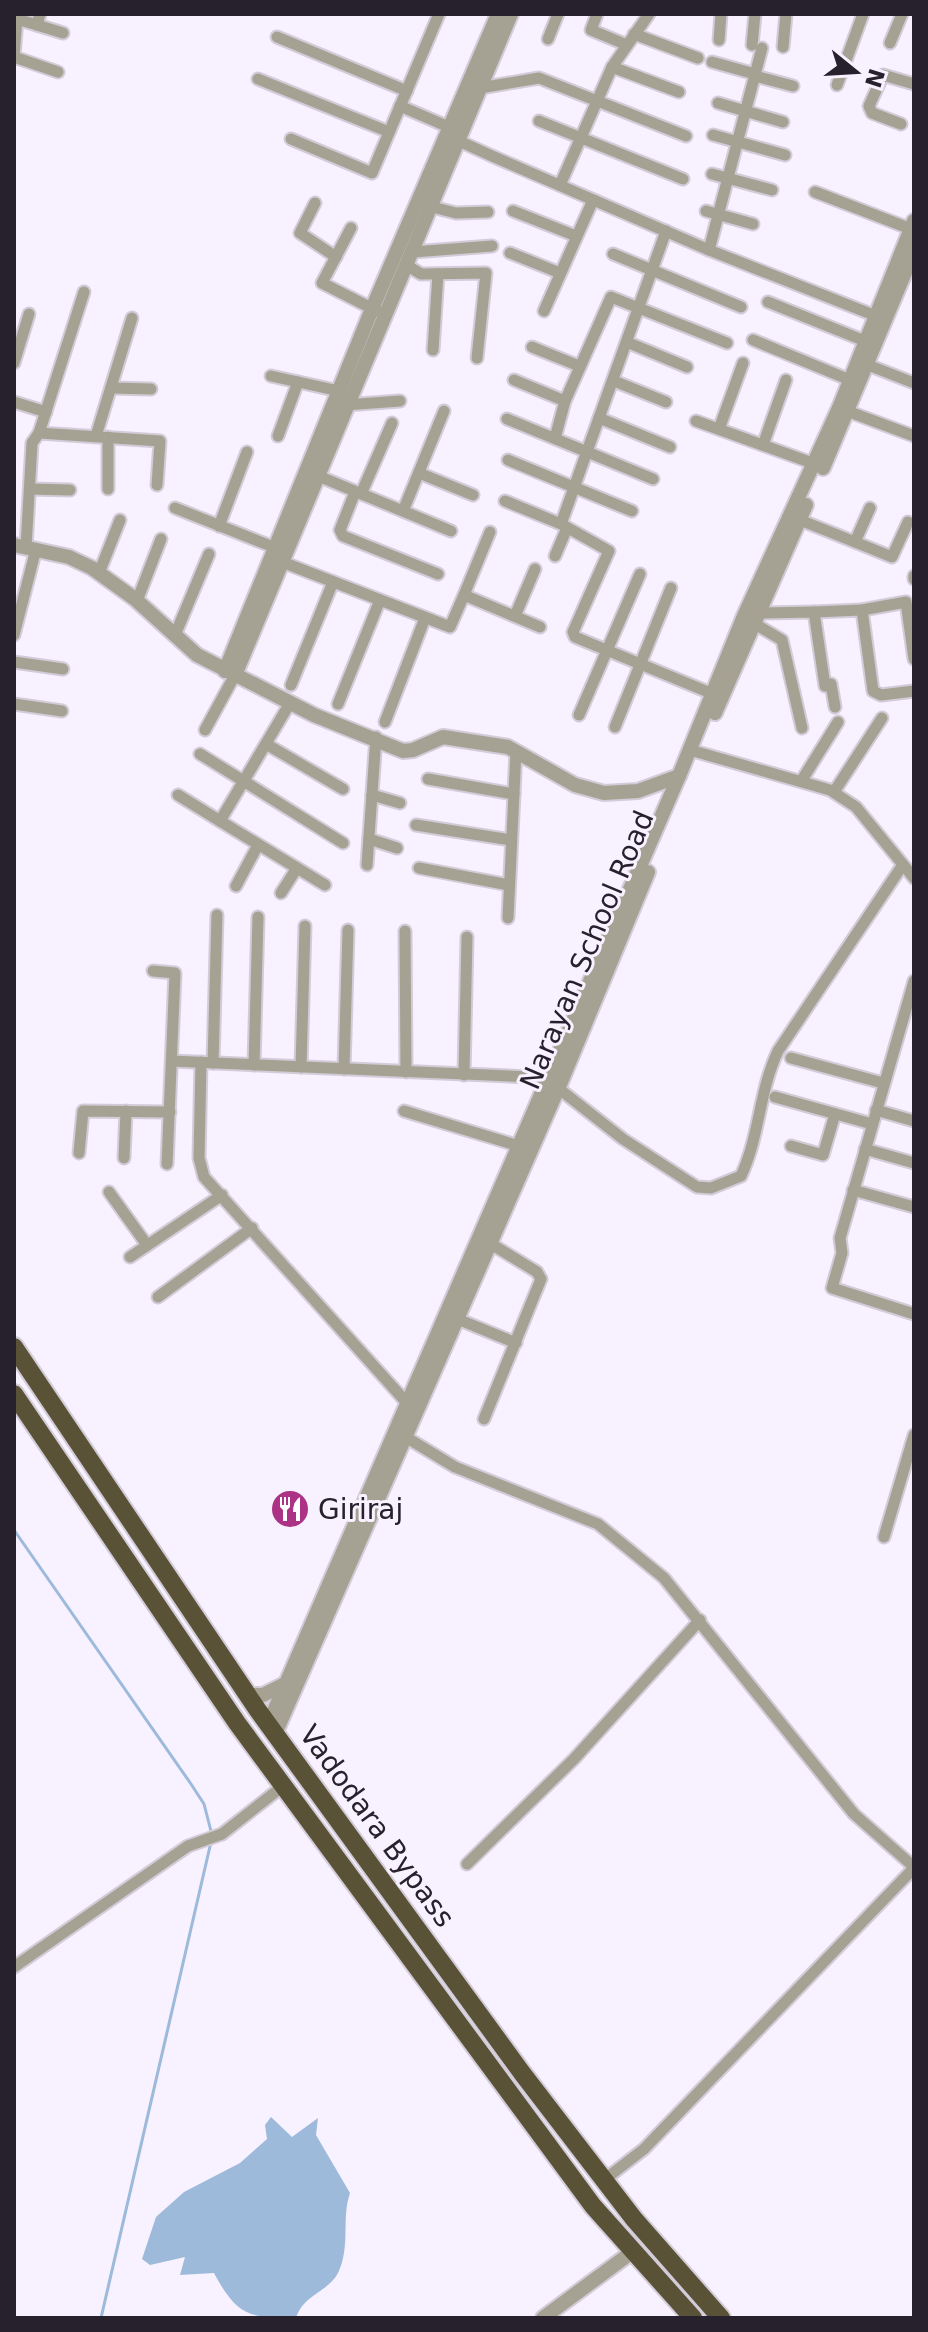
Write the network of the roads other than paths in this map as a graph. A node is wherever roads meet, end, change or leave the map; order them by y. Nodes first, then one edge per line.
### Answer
1 (439, 14) edge
2 (498, 14) edge
3 (511, 14) edge
4 (558, 14) edge
5 (597, 14) edge
6 (649, 14) edge
7 (721, 14) edge
8 (755, 14) edge
9 (786, 14) edge
10 (863, 14) edge
11 (902, 14) edge
12 (38, 20) edge
13 (63, 33) dead end
14 (634, 34) junction
15 (277, 37) dead end
16 (548, 39) dead end
17 (719, 40) dead end
18 (890, 43) dead end
19 (627, 45) junction
20 (783, 47) dead end
21 (14, 56) edge
22 (698, 58) dead end
23 (712, 62) dead end
24 (612, 67) junction
25 (58, 72) dead end
26 (755, 75) junction
27 (258, 79) dead end
28 (914, 84) edge
29 (837, 85) dead end
30 (793, 86) dead end
31 (480, 88) junction
32 (407, 91) junction
33 (679, 92) dead end
34 (596, 102) junction
35 (718, 103) dead end
36 (400, 106) junction
37 (745, 112) junction
38 (539, 121) dead end
39 (783, 122) dead end
40 (901, 124) dead end
41 (389, 132) junction
42 (455, 135) junction
43 (713, 135) dead end
44 (686, 136) dead end
45 (580, 137) junction
46 (291, 139) dead end
47 (737, 142) junction
48 (785, 155) dead end
49 (712, 174) dead end
50 (683, 179) dead end
51 (728, 179) junction
52 (560, 185) junction
53 (772, 190) dead end
54 (815, 192) dead end
55 (593, 200) junction
56 (315, 203) dead end
57 (432, 207) junction
58 (513, 211) dead end
59 (488, 212) dead end
60 (712, 213) junction
61 (753, 224) dead end
62 (912, 225) edge
63 (351, 228) dead end
64 (666, 231) junction
65 (576, 236) junction
66 (492, 246) dead end
67 (709, 250) junction
68 (914, 251) edge
69 (510, 253) dead end
70 (613, 254) dead end
71 (336, 257) junction
72 (410, 259) junction
73 (651, 270) junction
74 (560, 273) junction
75 (438, 274) junction
76 (84, 292) dead end
77 (768, 302) dead end
78 (637, 307) junction
79 (741, 307) dead end
80 (544, 311) dead end
81 (378, 312) junction
82 (29, 314) dead end
83 (132, 318) dead end
84 (881, 318) junction
85 (753, 340) dead end
86 (865, 341) junction
87 (629, 343) junction
88 (727, 343) dead end
89 (532, 347) dead end
90 (433, 350) dead end
91 (477, 358) dead end
92 (14, 363) edge
93 (743, 363) dead end
94 (868, 365) junction
95 (579, 366) junction
96 (687, 367) dead end
97 (271, 376) dead end
98 (514, 380) dead end
99 (786, 380) dead end
100 (850, 380) junction
101 (614, 381) junction
102 (298, 382) junction
103 (914, 383) edge
104 (111, 388) junction
105 (151, 389) dead end
106 (342, 398) junction
107 (400, 401) dead end
108 (565, 401) junction
109 (14, 402) edge
110 (666, 402) dead end
111 (844, 410) junction
112 (444, 411) dead end
113 (46, 412) junction
114 (599, 418) junction
115 (507, 419) dead end
116 (696, 421) dead end
117 (392, 423) dead end
118 (719, 429) junction
119 (39, 433) junction
120 (278, 436) dead end
121 (914, 436) edge
122 (102, 437) junction
123 (555, 438) junction
124 (763, 445) junction
125 (670, 447) dead end
126 (247, 452) dead end
127 (588, 452) junction
128 (508, 460) dead end
129 (815, 464) junction
130 (312, 473) junction
131 (419, 473) junction
132 (653, 479) dead end
133 (157, 485) dead end
134 (575, 487) junction
135 (30, 489) junction
136 (108, 489) dead end
137 (70, 490) dead end
138 (358, 493) junction
139 (473, 495) dead end
140 (505, 501) dead end
141 (175, 508) dead end
142 (870, 508) dead end
143 (403, 511) junction
144 (632, 511) dead end
145 (120, 520) dead end
146 (800, 520) junction
147 (908, 522) dead end
148 (219, 526) junction
149 (564, 526) junction
150 (451, 531) dead end
151 (490, 532) dead end
152 (161, 539) dead end
153 (855, 542) junction
154 (25, 547) edge
155 (209, 554) dead end
156 (278, 555) junction
157 (555, 556) dead end
158 (535, 569) dead end
159 (99, 573) junction
160 (438, 574) dead end
161 (640, 574) dead end
162 (333, 582) junction
163 (671, 588) dead end
164 (464, 595) junction
165 (380, 600) junction
166 (137, 601) junction
167 (862, 610) junction
168 (814, 612) junction
169 (515, 616) junction
170 (425, 618) junction
171 (752, 618) junction
172 (540, 627) dead end
173 (14, 635) edge
174 (175, 635) junction
175 (607, 650) junction
176 (914, 659) edge
177 (14, 662) edge
178 (640, 664) junction
179 (63, 669) dead end
180 (230, 673) junction
181 (291, 685) dead end
182 (914, 691) edge
183 (713, 694) junction
184 (290, 703) junction
185 (14, 704) edge
186 (338, 704) dead end
187 (835, 707) dead end
188 (62, 711) dead end
189 (579, 715) dead end
190 (882, 718) dead end
191 (385, 722) dead end
192 (838, 722) dead end
193 (615, 727) dead end
194 (802, 728) dead end
195 (205, 730) dead end
196 (376, 737) junction
197 (266, 744) junction
198 (516, 751) junction
199 (694, 751) junction
200 (200, 754) dead end
201 (679, 776) junction
202 (428, 779) dead end
203 (802, 780) junction
204 (245, 781) junction
205 (343, 789) dead end
206 (834, 792) junction
207 (514, 794) junction
208 (178, 795) dead end
209 (372, 795) junction
210 (400, 803) dead end
211 (220, 821) junction
212 (416, 825) dead end
213 (369, 839) junction
214 (511, 840) junction
215 (343, 843) dead end
216 (258, 845) junction
217 (397, 848) dead end
218 (367, 865) dead end
219 (902, 866) junction
220 (297, 868) junction
221 (419, 868) dead end
222 (914, 878) edge
223 (325, 885) dead end
224 (509, 885) junction
225 (236, 886) dead end
226 (281, 893) dead end
227 (217, 915) dead end
228 (258, 917) dead end
229 (508, 918) dead end
230 (305, 926) dead end
231 (348, 930) dead end
232 (405, 931) dead end
233 (467, 937) dead end
234 (153, 971) dead end
235 (914, 981) edge
236 (791, 1058) dead end
237 (172, 1061) junction
238 (207, 1062) junction
239 (254, 1065) junction
240 (301, 1067) junction
241 (344, 1069) junction
242 (406, 1072) junction
243 (464, 1075) junction
244 (556, 1082) junction
245 (883, 1083) junction
246 (775, 1097) dead end
247 (876, 1110) junction
248 (126, 1111) junction
249 (404, 1111) dead end
250 (170, 1112) junction
251 (835, 1114) junction
252 (914, 1121) edge
253 (872, 1124) junction
254 (519, 1146) junction
255 (791, 1146) dead end
256 (865, 1149) junction
257 (79, 1153) dead end
258 (124, 1158) dead end
259 (914, 1163) edge
260 (167, 1164) dead end
261 (853, 1190) junction
262 (109, 1192) dead end
263 (222, 1195) junction
264 (914, 1207) edge
265 (252, 1228) junction
266 (488, 1242) junction
267 (147, 1245) junction
268 (130, 1257) dead end
269 (158, 1297) dead end
270 (914, 1314) edge
271 (455, 1318) junction
272 (516, 1343) junction
273 (14, 1347) edge
274 (14, 1394) edge
275 (407, 1403) junction
276 (484, 1419) dead end
277 (914, 1435) edge
278 (404, 1436) junction
279 (884, 1537) dead end
280 (700, 1620) junction
281 (287, 1682) junction
282 (247, 1695) junction
283 (272, 1730) junction
284 (283, 1786) junction
285 (467, 1864) dead end
286 (914, 1867) edge
287 (14, 1967) edge
288 (604, 2180) junction
289 (632, 2252) junction
290 (543, 2318) edge
291 (693, 2318) edge
292 (721, 2318) edge

1 - 32 street
2 - 42 street
3 - 31 street
4 - 16 street
5 - 19 street
6 - 14 street
7 - 17 street
8 - 26 street
9 - 20 street
10 - 29 street
11 - 18 street
12 - 13 street
12 - 21 street
14 - 19 street
14 - 22 street
15 - 32 street
19 - 24 street
21 - 25 street
23 - 26 street
24 - 33 street
24 - 34 street
26 - 30 street
26 - 37 street
27 - 41 street
28 - 40 street
31 - 34 street
31 - 42 street
32 - 36 street
34 - 44 street
34 - 45 street
35 - 37 street
36 - 41 street
36 - 42 street
37 - 39 street
37 - 47 street
38 - 45 street
41 - 46 street
42 - 52 street
42 - 57 street
42 - 81 street
43 - 47 street
45 - 50 street
45 - 52 street
47 - 48 street
47 - 51 street
49 - 51 street
51 - 53 street
51 - 60 street
52 - 55 street
54 - 62 street
55 - 64 street
55 - 65 street
56 - 71 street
57 - 59 street
57 - 72 street
58 - 65 street
60 - 61 street
60 - 67 street
62 - 84 street
63 - 71 street
64 - 67 street
64 - 73 street
65 - 74 street
66 - 72 street
67 - 84 street
68 - 84 street, Narayan School Road
69 - 74 street
70 - 73 street
71 - 81 street
72 - 75 street
72 - 81 street
73 - 78 street
73 - 79 street
74 - 80 street
75 - 90 street
75 - 91 street
76 - 113 street
77 - 86 street
78 - 87 street
78 - 88 street
78 - 95 street
81 - 106 street
82 - 92 street
83 - 104 street
84 - 86 street
84 - 94 street, Narayan School Road
85 - 100 street
86 - 100 street
87 - 96 street
87 - 101 street
89 - 95 street
93 - 118 street
94 - 103 street
94 - 111 street, Narayan School Road
95 - 108 street
97 - 102 street
98 - 108 street
99 - 124 street
100 - 111 street
101 - 110 street
101 - 114 street
102 - 106 street
102 - 120 street
104 - 105 street
104 - 122 street
106 - 107 street
106 - 130 street
108 - 123 street
109 - 113 street
111 - 121 street
111 - 129 street
111 - 146 street, Narayan School Road
112 - 131 street
113 - 119 street
114 - 125 street
114 - 127 street
115 - 123 street
116 - 118 street
117 - 138 street
118 - 124 street
119 - 122 street
119 - 135 street
122 - 133 street
122 - 136 street
123 - 127 street
124 - 129 street
126 - 148 street
127 - 132 street
127 - 134 street
128 - 134 street
129 - 171 street
130 - 138 street
130 - 156 street
131 - 139 street
131 - 143 street
134 - 144 street
134 - 149 street
135 - 137 street
135 - 154 street
138 - 143 street
138 - 160 street
140 - 149 street
141 - 148 street
142 - 153 street
143 - 150 street
145 - 159 street
146 - 153 street
146 - 171 street, Narayan School Road
147 - 153 street
148 - 156 street
149 - 157 street
149 - 175 street
151 - 164 street
152 - 166 street
154 - 159 street
154 - 173 street
155 - 174 street
156 - 162 street
156 - 180 street
158 - 169 street
159 - 166 street
161 - 175 street
162 - 165 street
162 - 181 street
163 - 178 street
164 - 169 street
164 - 170 street
165 - 170 street
165 - 186 street
166 - 174 street
167 - 168 street
167 - 176 street
167 - 182 street
168 - 171 street
168 - 187 street
169 - 172 street
170 - 191 street
171 - 183 street
171 - 194 street
171 - 199 street, Narayan School Road
174 - 180 street
175 - 178 street
175 - 189 street
177 - 179 street
178 - 183 street
178 - 193 street
180 - 184 street
180 - 195 street
183 - 199 street
184 - 196 street
184 - 197 street
185 - 188 street
190 - 206 street
192 - 203 street
196 - 198 street
196 - 209 street
197 - 204 street
197 - 205 street
198 - 201 street
198 - 207 street
199 - 201 street
199 - 203 street
199 - 244 street, Narayan School Road
200 - 204 street
201 - 244 street
202 - 207 street
203 - 206 street
204 - 211 street
204 - 215 street
206 - 219 street
207 - 214 street
208 - 211 street
209 - 210 street
209 - 213 street
211 - 216 street
212 - 214 street
213 - 217 street
213 - 218 street
214 - 224 street
216 - 220 street
216 - 225 street
219 - 222 street
219 - 244 street
220 - 223 street
220 - 226 street
221 - 224 street
224 - 229 street
227 - 238 street
228 - 239 street
230 - 240 street
231 - 241 street
232 - 242 street
233 - 243 street
234 - 237 street
235 - 245 street
236 - 245 street
237 - 238 street
237 - 250 street
238 - 239 street
238 - 263 street
239 - 240 street
240 - 241 street
241 - 242 street
242 - 243 street
243 - 244 street
244 - 254 street
244 - 266 street, Narayan School Road
245 - 247 street
246 - 251 street
247 - 252 street
247 - 253 street
248 - 250 street
248 - 257 street
248 - 258 street
249 - 254 street
250 - 260 street
251 - 253 street
251 - 255 street
253 - 256 street
254 - 275 street
256 - 259 street
256 - 261 street
261 - 264 street
261 - 270 street
262 - 267 street
263 - 265 street
263 - 267 street
265 - 269 street
265 - 275 street
266 - 271 street, Narayan School Road
266 - 272 street
267 - 268 street
271 - 272 street
271 - 278 street, Narayan School Road
272 - 276 street
273 - 282 highway, Vadodara Bypass
274 - 284 highway, Vadodara Bypass
275 - 281 street
277 - 279 street
278 - 280 street
278 - 283 street, Narayan School Road
280 - 285 street
280 - 286 street
281 - 282 street
281 - 283 street
282 - 283 highway, Vadodara Bypass
283 - 288 highway, Vadodara Bypass
284 - 287 street
284 - 289 highway, Vadodara Bypass
286 - 288 street
288 - 292 highway, Vadodara Bypass
289 - 290 street
289 - 291 highway, Vadodara Bypass

